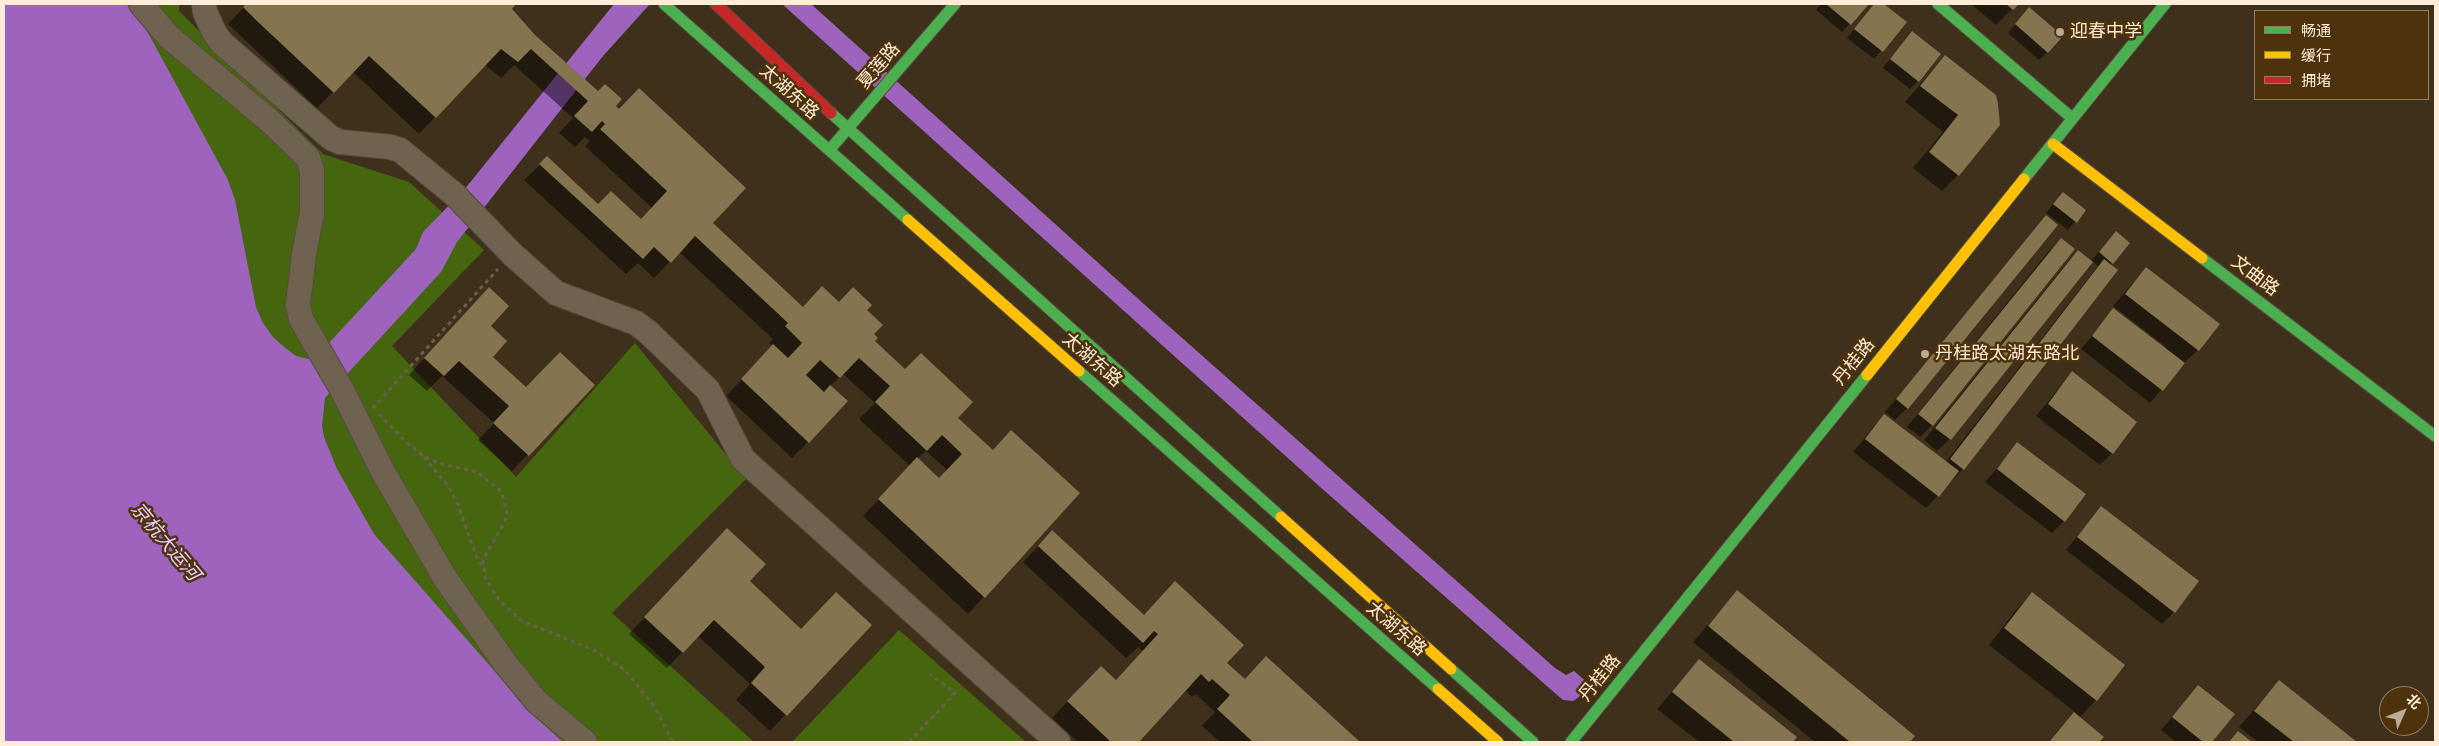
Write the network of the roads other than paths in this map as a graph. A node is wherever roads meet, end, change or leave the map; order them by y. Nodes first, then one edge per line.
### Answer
1 (141, 4) edge
2 (204, 4) edge
3 (664, 4) edge
4 (716, 4) edge
5 (955, 4) edge
6 (1938, 4) edge
7 (2165, 4) edge
8 (2072, 118) junction
9 (848, 129) junction
10 (2053, 144) junction
11 (828, 151) junction
12 (2435, 436) edge
13 (585, 742) edge
14 (1058, 742) edge
15 (1498, 742) edge
16 (1533, 742) edge
17 (1571, 742) edge

1 - 13 street
2 - 14 street
3 - 11 main road, 太湖东路
4 - 9 main road, 太湖东路
5 - 9 main road, 夏莲路
6 - 8 main road
7 - 8 main road, 丹桂路
8 - 10 main road, 丹桂路
9 - 11 main road, 夏莲路
9 - 16 main road, 太湖东路
10 - 12 main road, 文曲路
10 - 17 main road, 丹桂路
11 - 15 main road, 太湖东路

